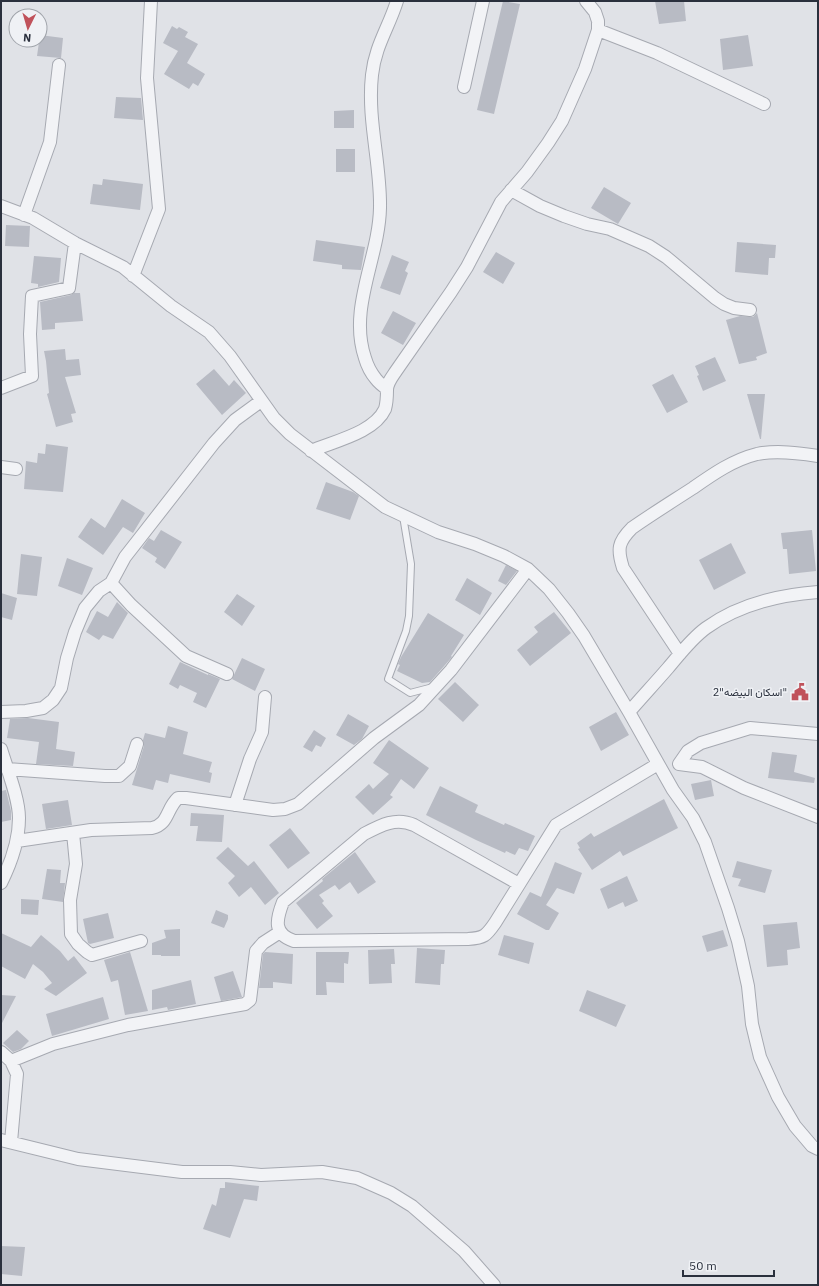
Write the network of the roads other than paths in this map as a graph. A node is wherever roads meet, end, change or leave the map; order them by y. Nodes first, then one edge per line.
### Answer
1 (151, 1) edge
2 (397, 1) edge
3 (483, 1) edge
4 (586, 1) edge
5 (598, 30) junction
6 (59, 65) dead end
7 (464, 87) dead end
8 (764, 104) dead end
9 (511, 190) junction
10 (1, 206) edge
11 (24, 215) junction
12 (75, 244) junction
13 (133, 276) junction
14 (750, 310) dead end
15 (1, 388) edge
16 (387, 389) junction
17 (261, 401) junction
18 (311, 451) junction
19 (818, 456) edge
20 (1, 467) edge
21 (16, 469) dead end
22 (403, 516) junction
23 (528, 569) junction
24 (111, 583) junction
25 (818, 592) edge
26 (680, 654) junction
27 (227, 674) dead end
28 (436, 687) junction
29 (265, 697) dead end
30 (1, 712) edge
31 (629, 712) junction
32 (818, 734) edge
33 (137, 744) dead end
34 (1, 749) edge
35 (658, 764) junction
36 (7, 769) junction
37 (235, 804) junction
38 (818, 817) edge
39 (73, 833) junction
40 (17, 841) junction
41 (1, 883) edge
42 (519, 884) junction
43 (280, 932) junction
44 (141, 941) dead end
45 (1, 1052) edge
46 (11, 1061) junction
47 (6, 1141) edge
48 (818, 1150) edge
49 (494, 1285) edge

1 - 13 street
2 - 16 street
3 - 7 street
4 - 5 street
5 - 8 street
5 - 9 street
6 - 11 street
9 - 14 street
9 - 16 street
10 - 11 street
11 - 12 street
12 - 13 street
12 - 15 street
13 - 17 street
16 - 18 street
17 - 18 street
17 - 24 street
18 - 22 street
19 - 26 street
20 - 21 street
22 - 23 street
22 - 28 lane
23 - 28 street
23 - 31 street
24 - 27 street
24 - 30 street
25 - 26 street
26 - 31 street
28 - 37 street
29 - 37 street
31 - 35 street
32 - 38 street
33 - 36 street
34 - 36 street
35 - 42 street
35 - 48 street
36 - 40 street
37 - 39 street
39 - 40 street
39 - 44 street
40 - 41 street
42 - 43 street
42 - 43 street
43 - 46 street
45 - 46 street
46 - 47 street
47 - 49 street

